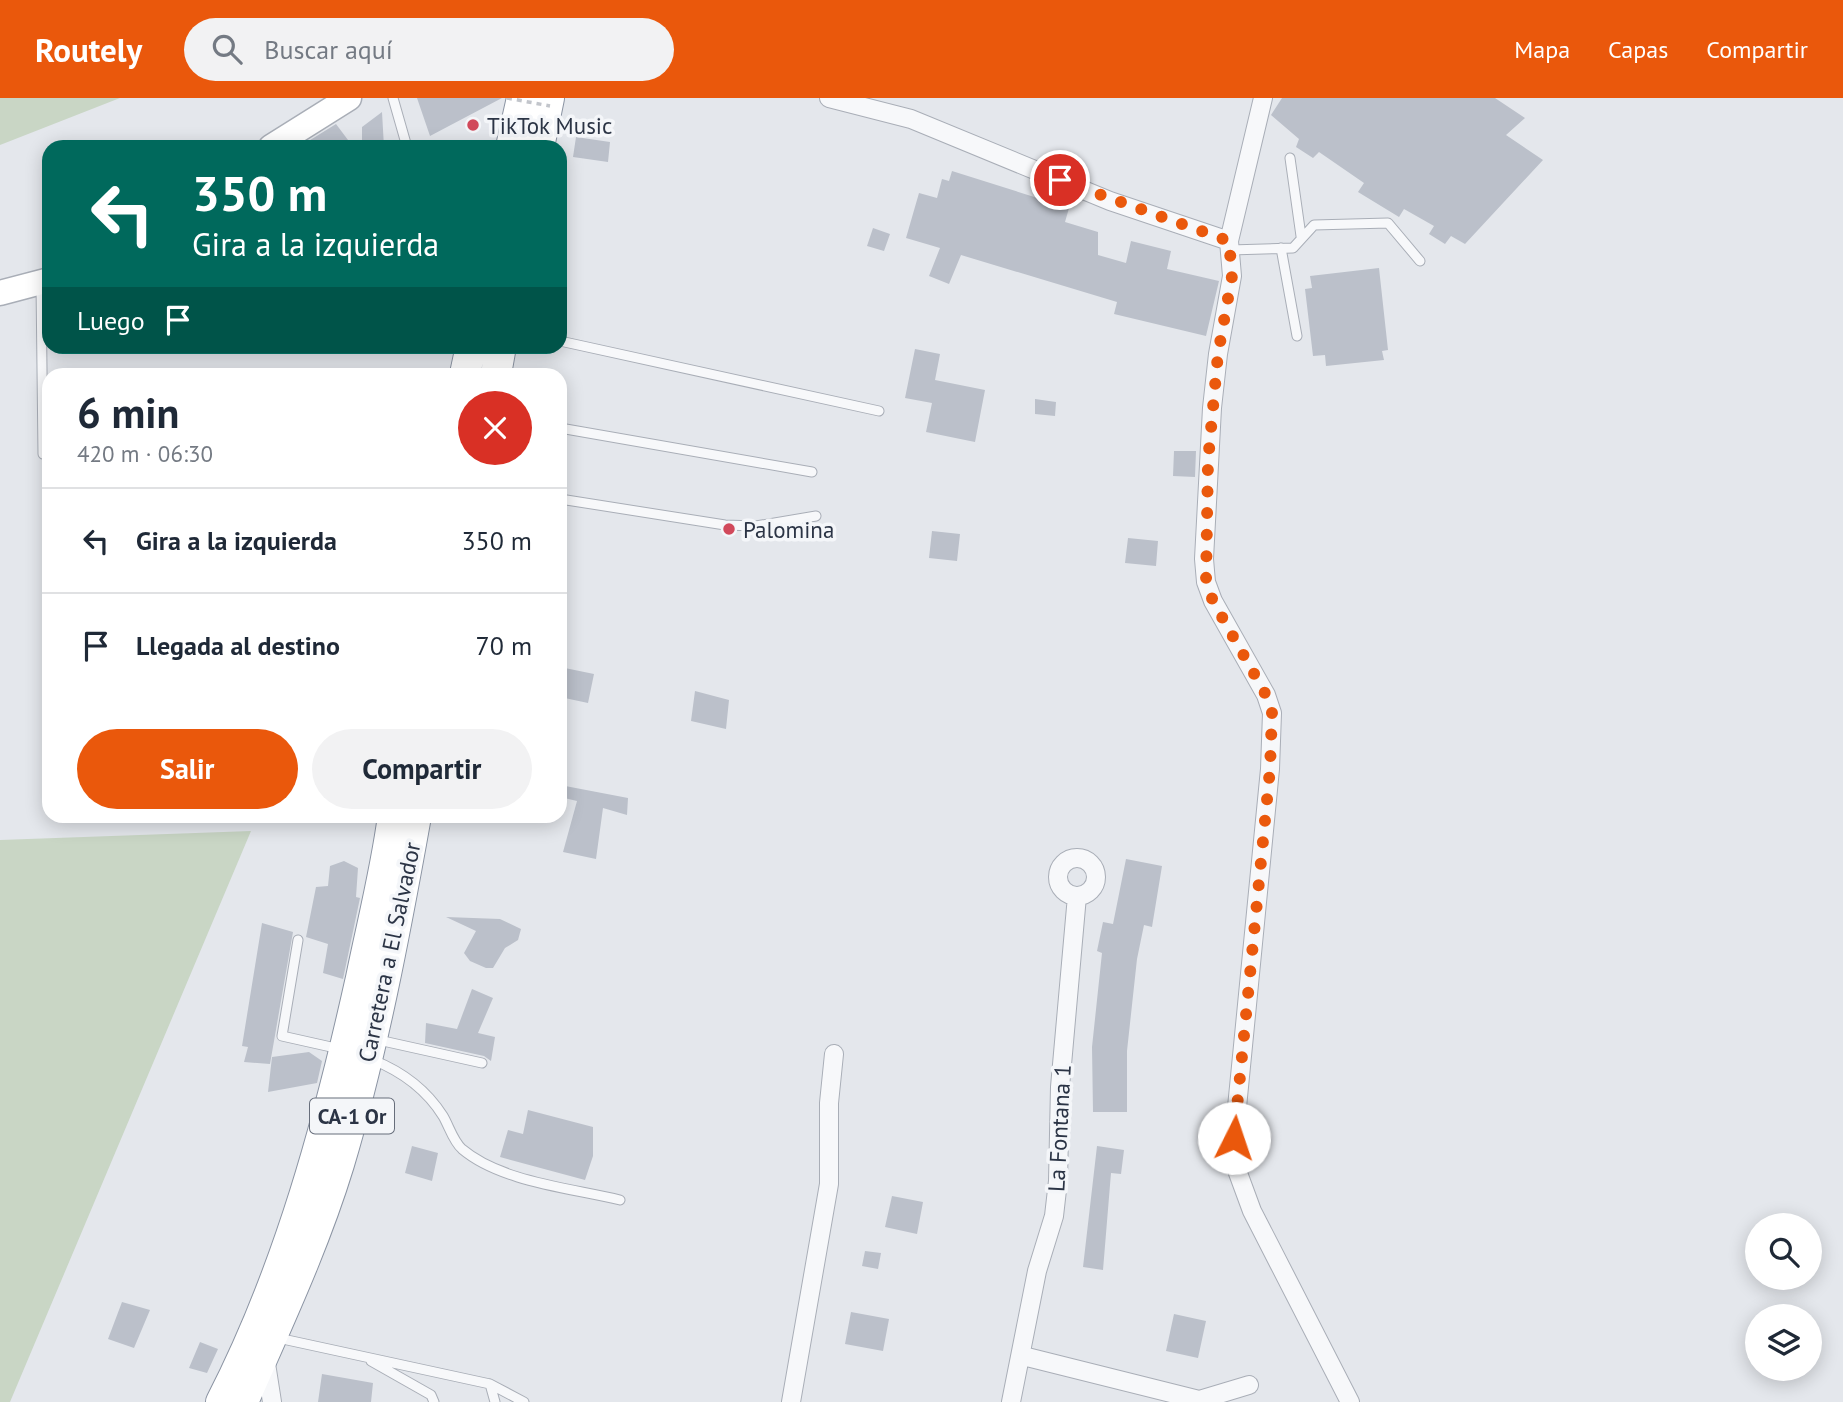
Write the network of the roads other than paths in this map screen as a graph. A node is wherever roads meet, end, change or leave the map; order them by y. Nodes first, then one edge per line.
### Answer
1 (349, 98) edge
2 (393, 98) edge
3 (522, 98) edge
4 (829, 98) edge
5 (1263, 98) edge
6 (550, 102) edge
7 (282, 140) edge
8 (406, 140) edge
9 (513, 140) edge
10 (541, 140) edge
11 (1290, 158) dead end
12 (1301, 236) junction
13 (1229, 246) junction
14 (1281, 248) junction
15 (1420, 261) dead end
16 (42, 282) edge
17 (0, 293) edge
18 (1297, 336) dead end
19 (567, 343) edge
20 (879, 411) dead end
21 (567, 429) edge
22 (812, 472) dead end
23 (567, 500) edge
24 (816, 516) dead end
25 (392, 823) edge
26 (415, 823) edge
27 (1077, 896) dead end
28 (298, 940) dead end
29 (362, 1049) junction
30 (834, 1054) dead end
31 (481, 1063) dead end
32 (620, 1200) dead end
33 (269, 1345) junction
34 (1023, 1356) junction
35 (363, 1357) junction
36 (490, 1384) junction
37 (1249, 1385) dead end
38 (221, 1402) edge
39 (243, 1402) edge
40 (272, 1402) edge
41 (434, 1402) edge
42 (495, 1402) edge
43 (524, 1402) edge
44 (792, 1402) edge
45 (1011, 1402) edge
46 (1350, 1402) edge

1 - 7 main road
2 - 8 lane
3 - 9 highway
4 - 13 street
5 - 13 street
6 - 10 highway
11 - 12 lane
12 - 14 lane
12 - 15 lane
13 - 14 lane
13 - 46 street
14 - 18 lane
16 - 17 main road
19 - 20 lane
21 - 22 lane
23 - 24 lane
25 - 29 highway, Carretera a El Salvador / CA-1 Or
26 - 29 highway, Carretera a El Salvador / CA-1 Or
27 - 34 street, La Fontana 1
28 - 29 lane
29 - 31 lane
29 - 32 lane
29 - 33 highway, Carretera a El Salvador / CA-1 Or
29 - 38 highway, Carretera a El Salvador / CA-1 Or
30 - 44 street
33 - 35 lane
33 - 39 highway, Carretera a El Salvador / CA-1 Or
33 - 40 street
34 - 37 street
34 - 45 street, La Fontana 1
35 - 36 lane
35 - 41 lane
36 - 42 lane
36 - 43 lane

